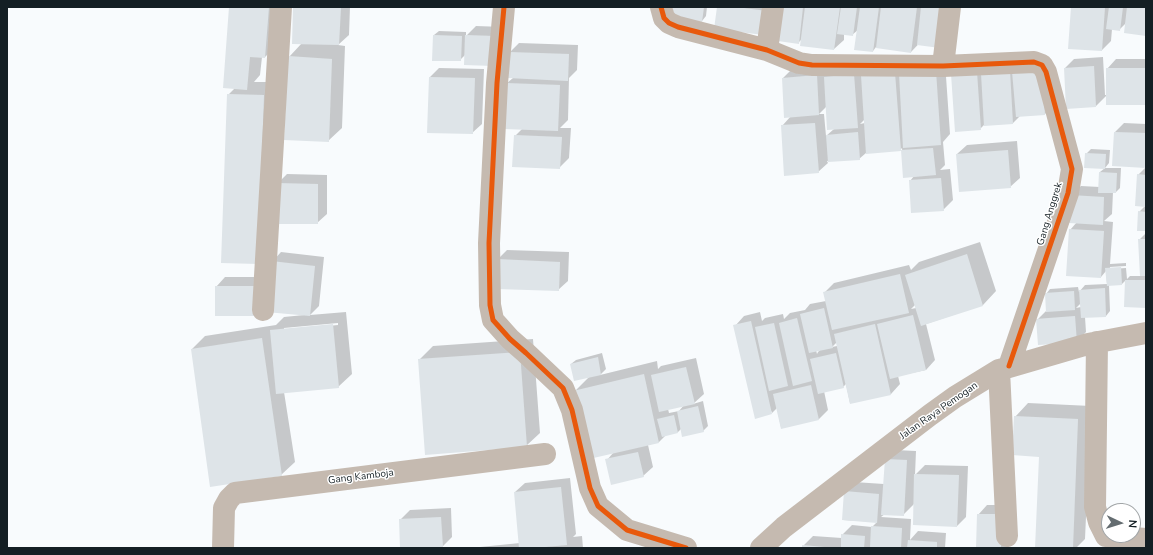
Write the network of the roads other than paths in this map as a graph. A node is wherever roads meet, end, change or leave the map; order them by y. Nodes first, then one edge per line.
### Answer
1 (282, 7) edge
2 (504, 7) edge
3 (661, 7) edge
4 (773, 7) edge
5 (950, 7) edge
6 (767, 50) junction
7 (943, 66) junction
8 (263, 310) dead end
9 (1146, 333) edge
10 (1097, 342) junction
11 (1004, 368) junction
12 (545, 454) dead end
13 (1007, 536) dead end
14 (1146, 539) edge
15 (223, 548) edge
16 (686, 548) edge
17 (761, 548) edge

1 - 8 street
2 - 16 street
3 - 6 street
4 - 6 street
5 - 7 street
6 - 7 street
7 - 11 street, Gang Anggrek
9 - 10 street, Jalan Raya Pemogan
10 - 11 street, Jalan Raya Pemogan
10 - 14 street
11 - 13 street
11 - 17 street, Jalan Raya Pemogan
12 - 15 street, Gang Kamboja

